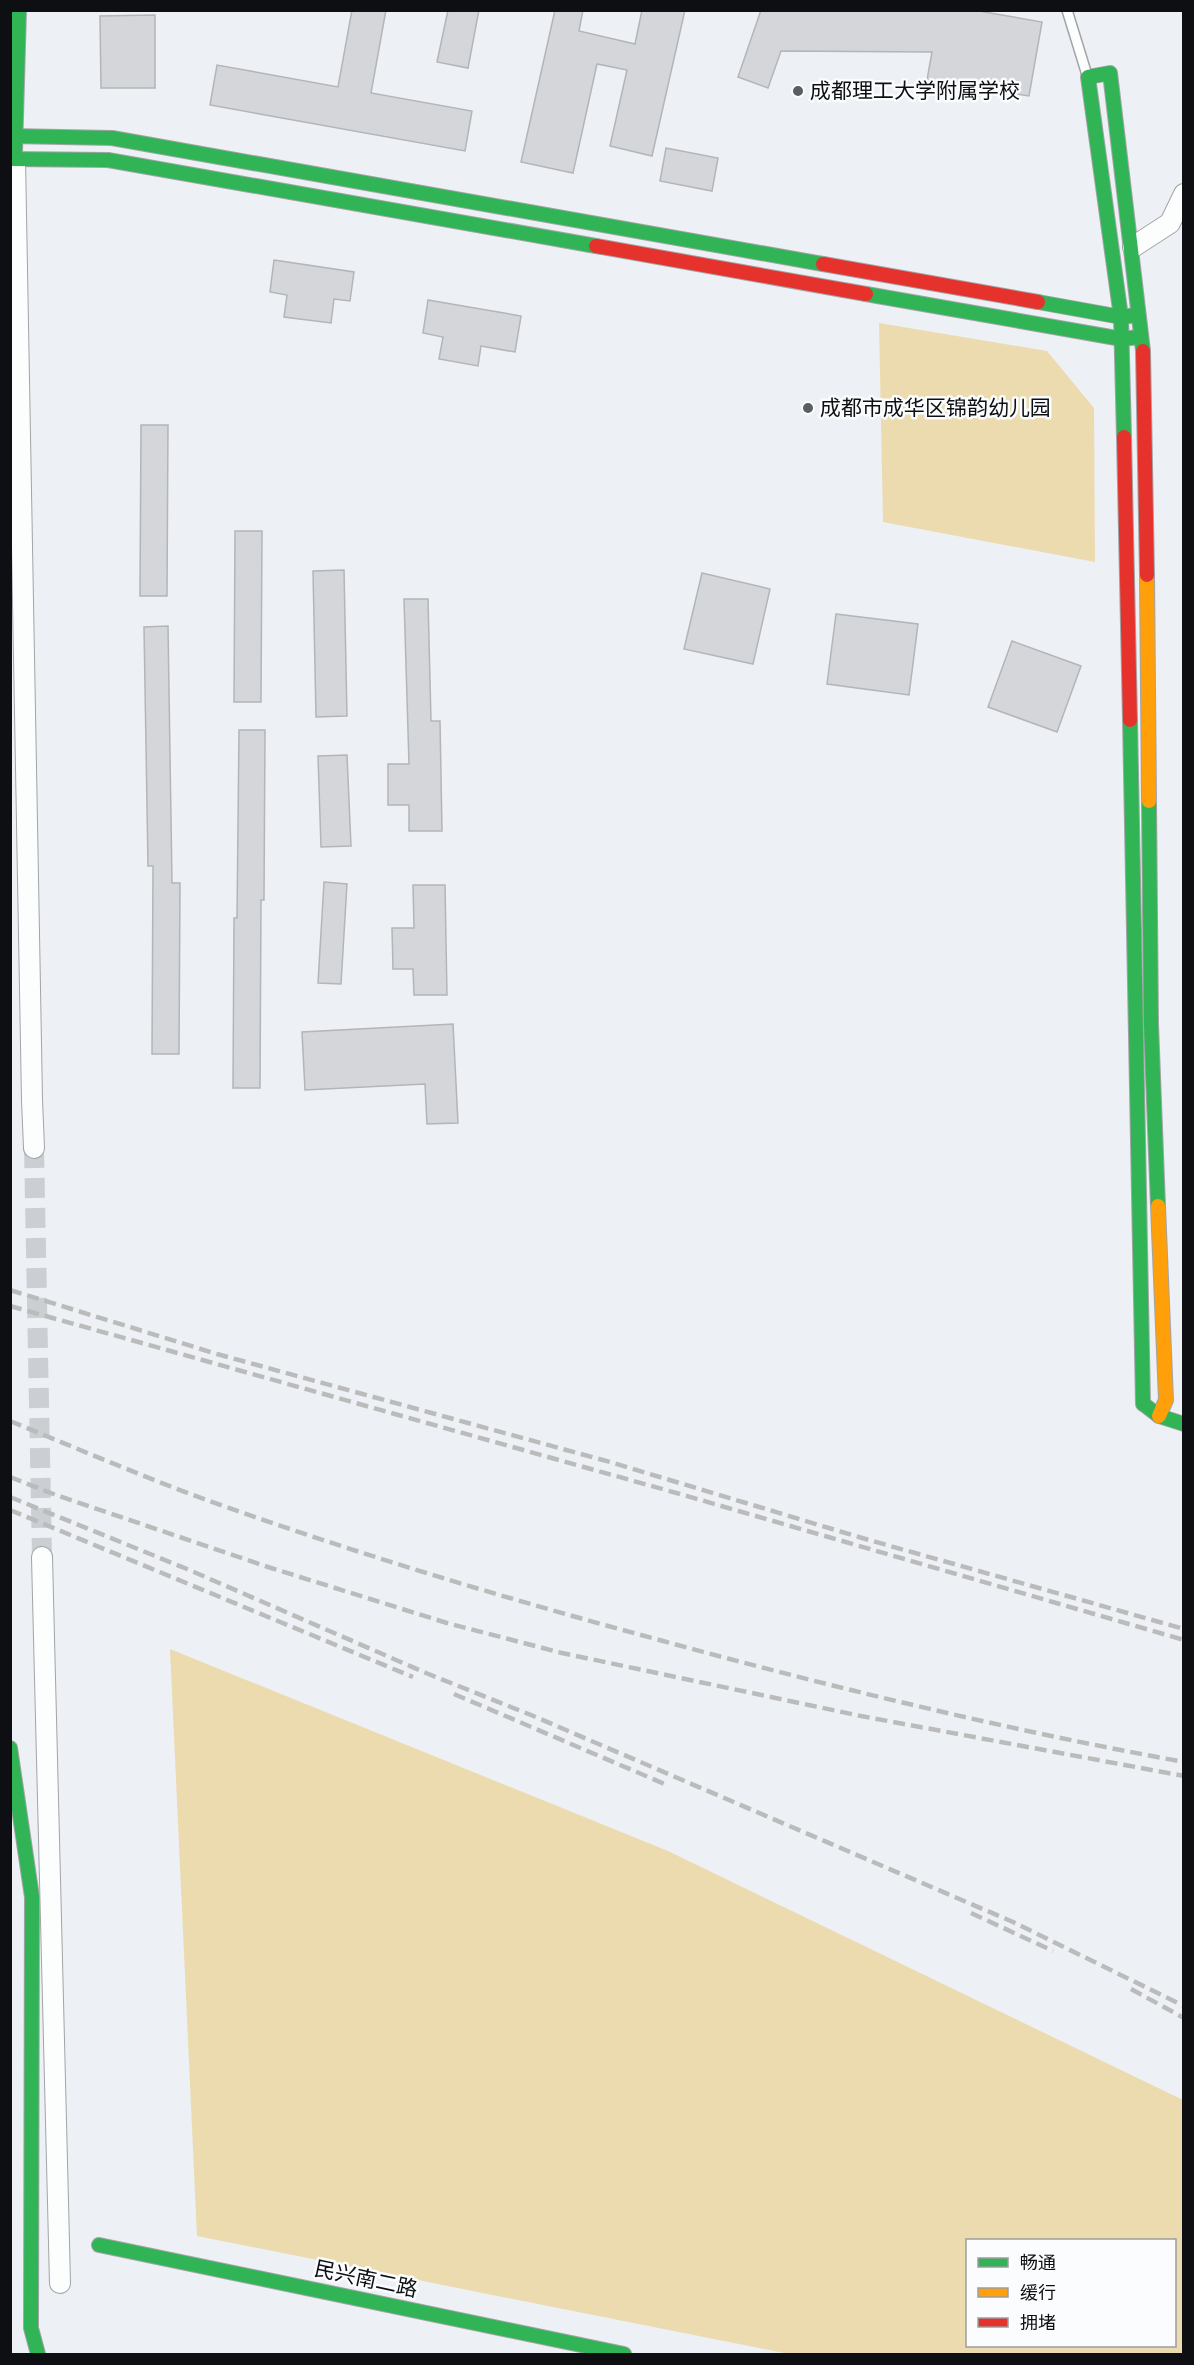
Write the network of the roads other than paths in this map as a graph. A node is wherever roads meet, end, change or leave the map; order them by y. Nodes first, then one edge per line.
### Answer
1 (19, 10) edge
2 (1067, 10) edge
3 (1088, 77) junction
4 (13, 136) edge
5 (13, 159) edge
6 (1184, 194) edge
7 (1133, 247) junction
8 (1141, 314) junction
9 (1121, 317) junction
10 (1143, 336) junction
11 (1122, 339) junction
12 (34, 1148) tunnel mouth
13 (1166, 1400) junction
14 (1143, 1404) junction
15 (1184, 1405) edge
16 (1159, 1416) junction
17 (1184, 1424) edge
18 (42, 1557) tunnel mouth
19 (10, 1748) edge
20 (99, 2244) dead end
21 (60, 2283) dead end
22 (32, 2328) junction
23 (32, 2355) edge
24 (38, 2355) edge
25 (624, 2355) edge

1 - 4 main road
2 - 3 lane
3 - 7 main road
3 - 9 main road
4 - 5 main road
4 - 9 main road
5 - 11 main road
5 - 12 street
6 - 7 street
7 - 8 main road
8 - 9 main road
8 - 10 main road
9 - 11 main road
10 - 11 main road
10 - 13 main road
11 - 14 main road
13 - 14 main road
13 - 15 main road
13 - 16 main road
14 - 16 main road
16 - 17 main road
18 - 21 street
19 - 22 main road
20 - 25 main road, 民兴南二路
22 - 23 main road
22 - 24 main road

